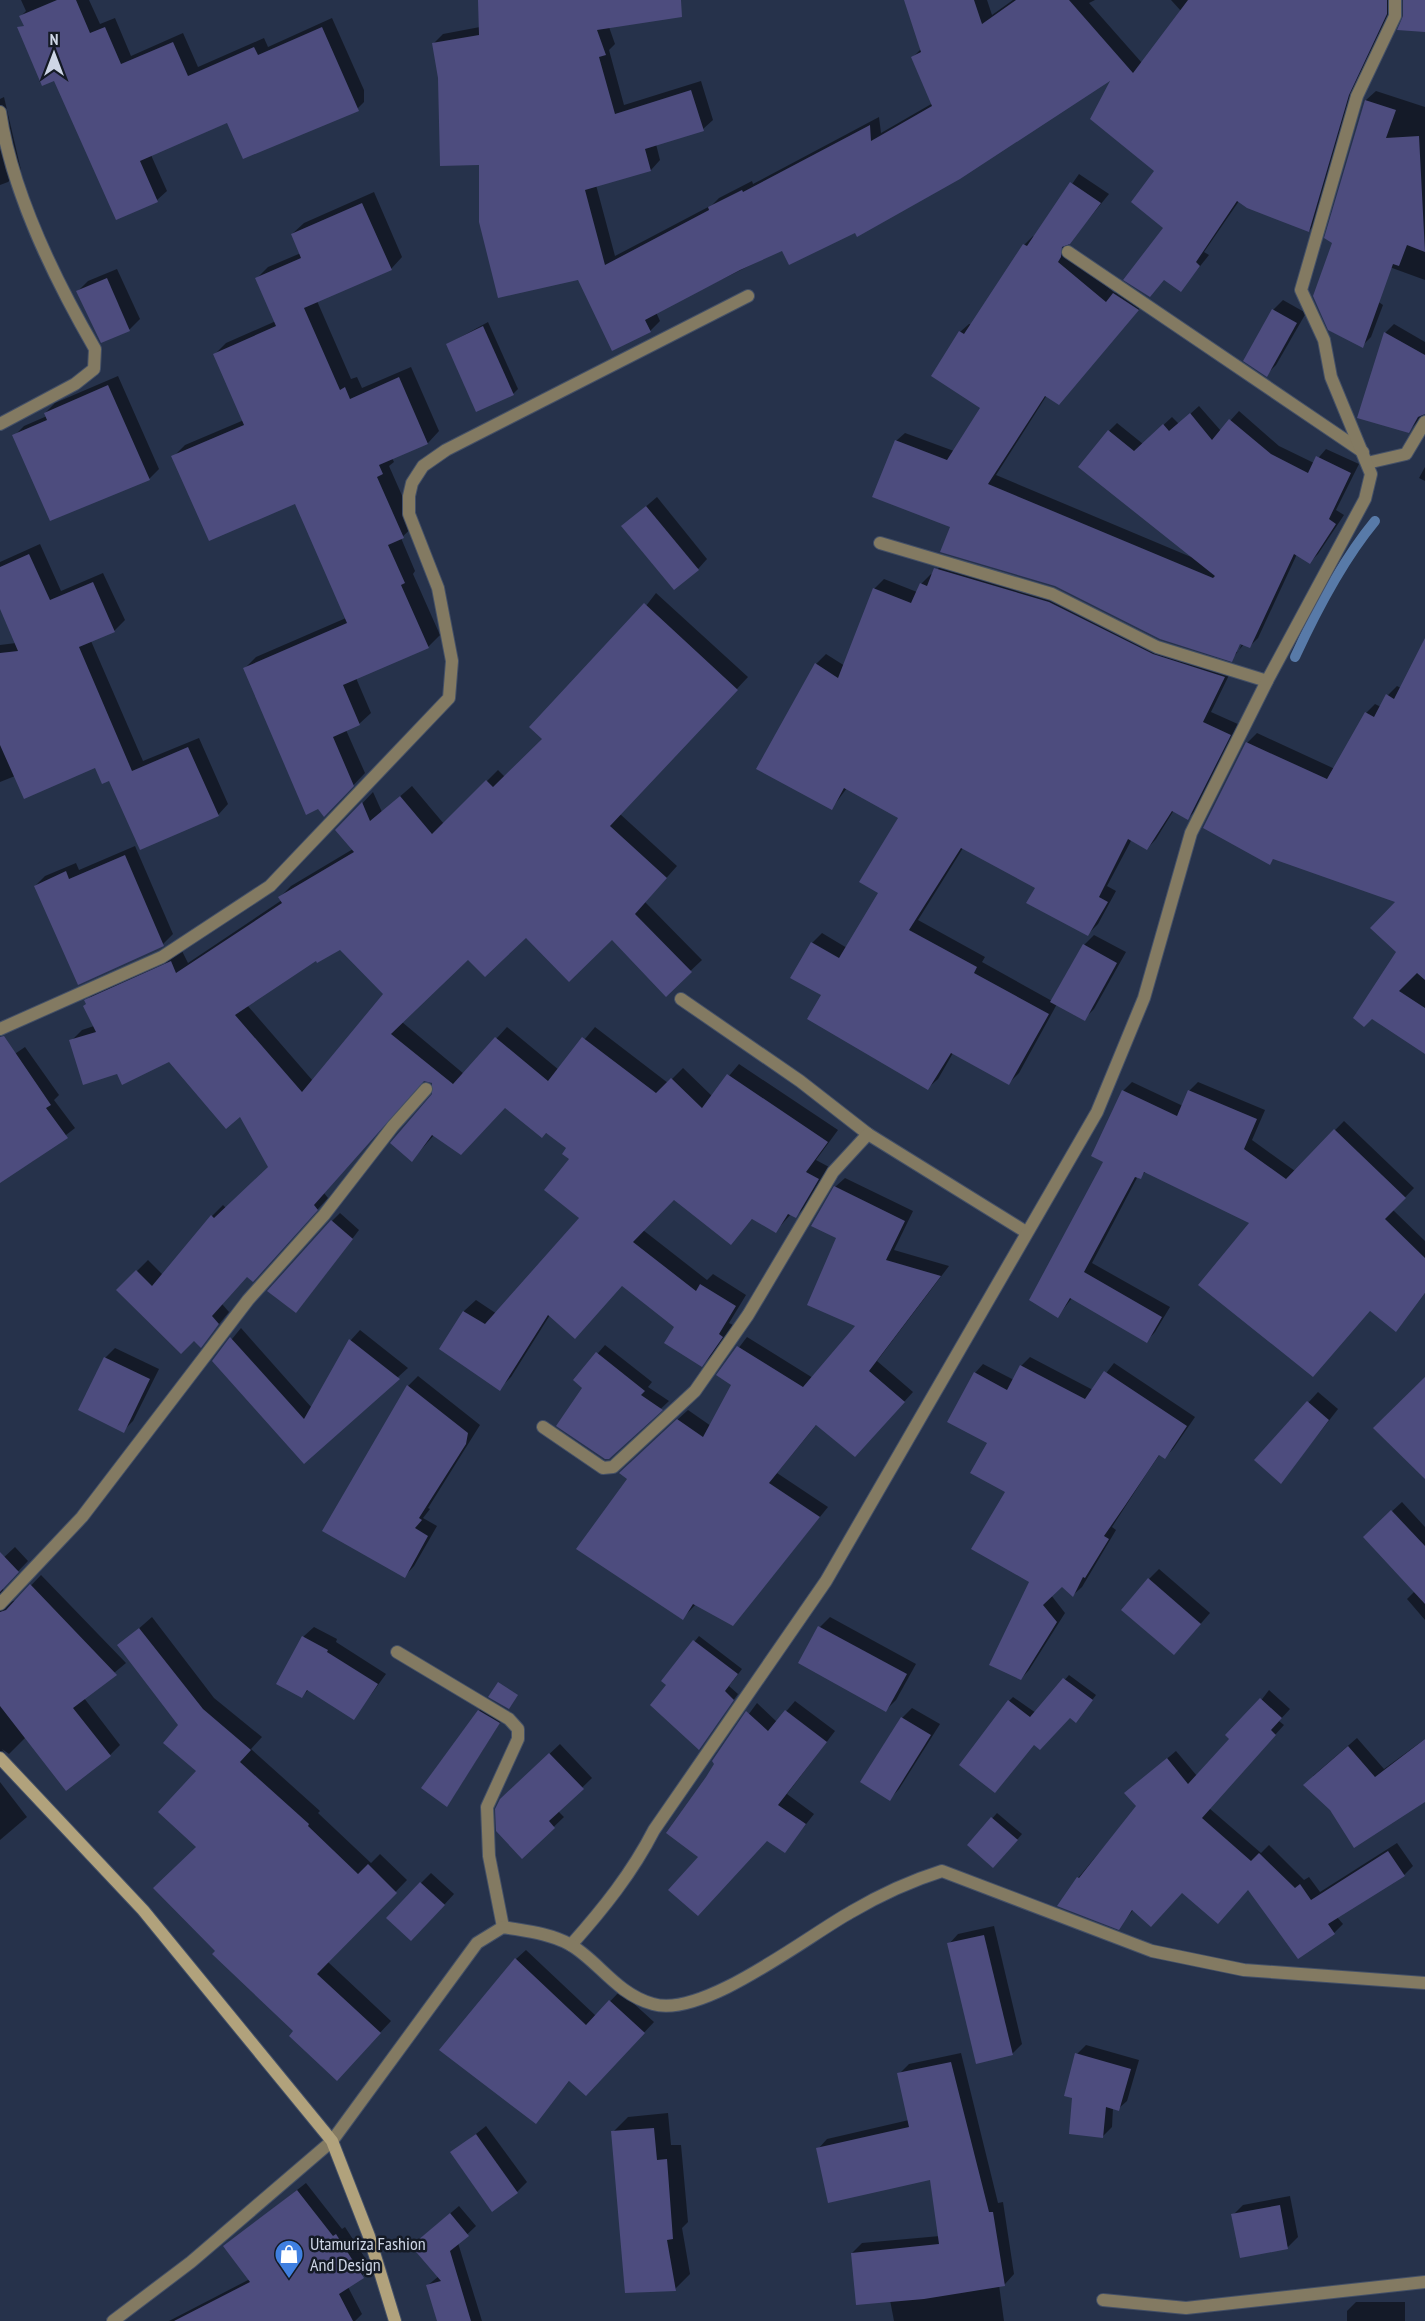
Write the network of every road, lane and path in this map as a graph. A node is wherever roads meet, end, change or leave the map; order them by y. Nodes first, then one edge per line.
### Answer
1 (1395, 0) edge
2 (0, 112) edge
3 (1068, 252) dead end
4 (748, 296) dead end
5 (1425, 422) edge
6 (0, 424) edge
7 (1366, 458) junction
8 (880, 543) dead end
9 (1267, 681) junction
10 (681, 999) dead end
11 (0, 1029) edge
12 (426, 1089) dead end
13 (868, 1134) junction
14 (1026, 1232) junction
15 (543, 1427) dead end
16 (0, 1604) edge
17 (397, 1652) dead end
18 (0, 1758) edge
19 (503, 1927) junction
20 (571, 1945) junction
21 (1425, 1983) edge
22 (332, 2141) junction
23 (1425, 2282) edge
24 (1103, 2300) dead end
25 (113, 2321) edge
26 (395, 2321) edge

1 - 7 street
2 - 6 street
3 - 7 street
4 - 11 street
5 - 7 street
7 - 9 street
8 - 9 street
9 - 14 street
10 - 13 street
12 - 16 street
13 - 14 street
13 - 15 street
14 - 20 street
17 - 19 street
18 - 22 street
19 - 20 street
19 - 22 street
20 - 21 street
22 - 25 street
22 - 26 street
23 - 24 street

